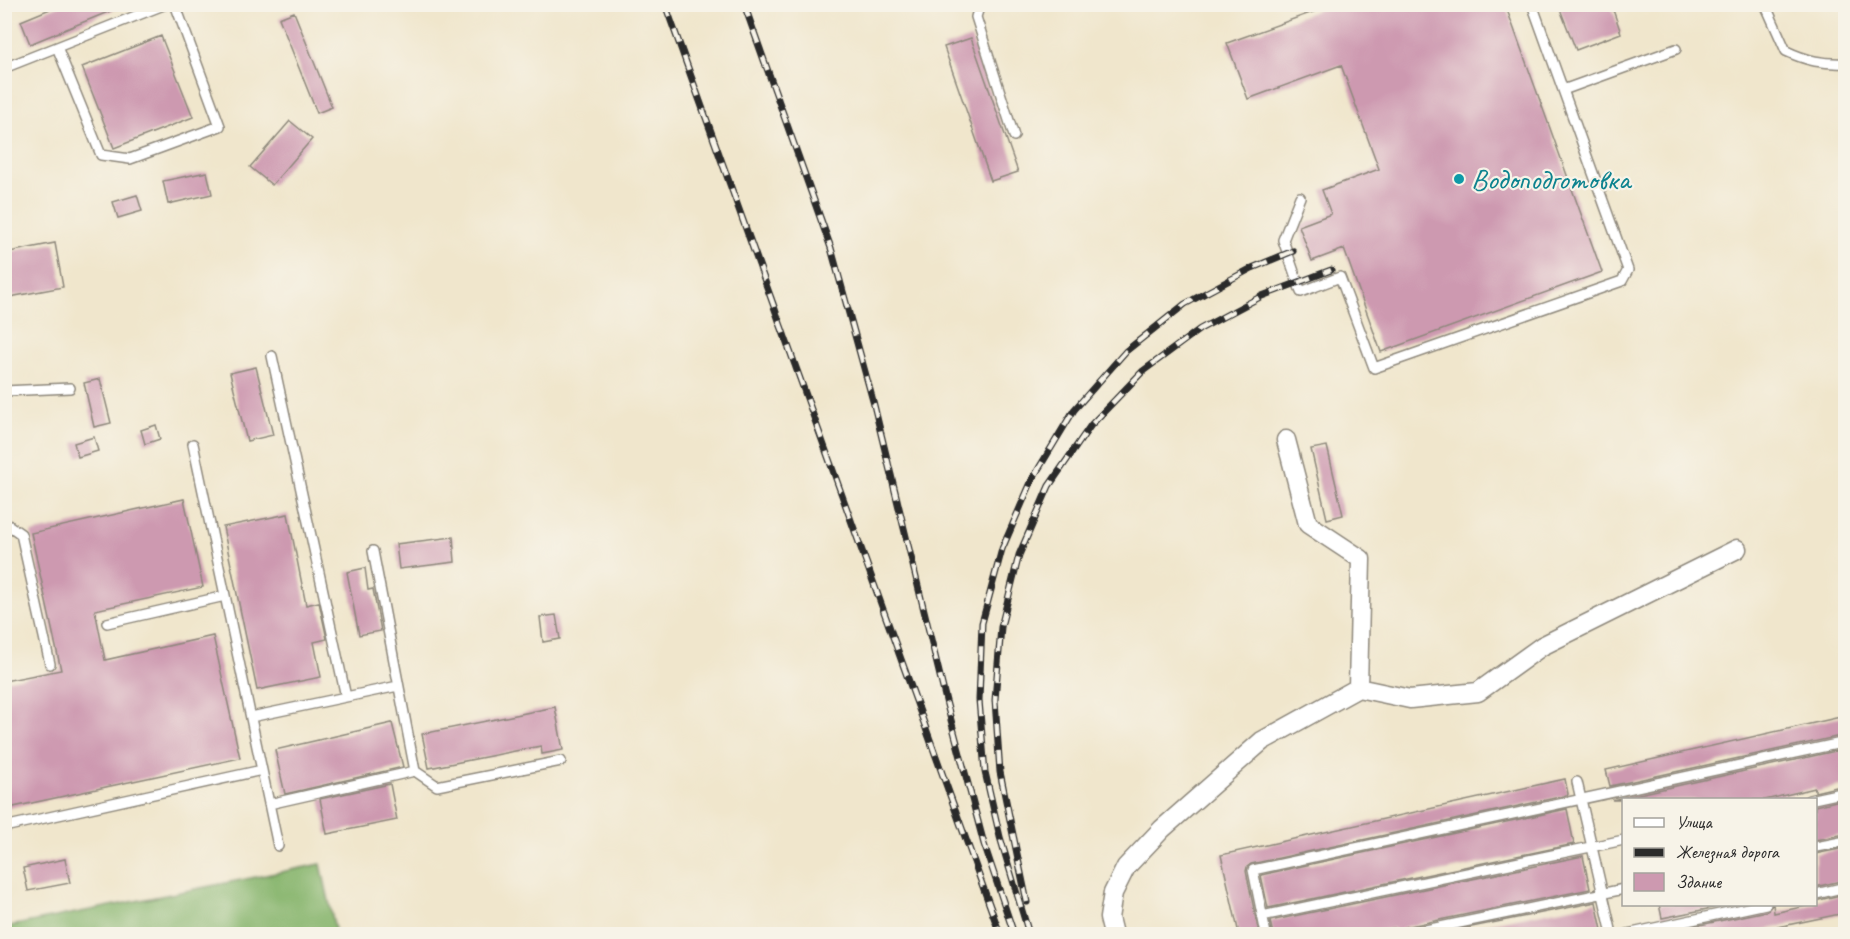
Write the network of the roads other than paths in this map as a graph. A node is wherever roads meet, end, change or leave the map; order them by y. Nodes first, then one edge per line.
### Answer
1 (166, 4) edge
2 (175, 4) edge
3 (980, 4) edge
4 (1532, 4) edge
5 (1765, 4) edge
6 (57, 47) junction
7 (1676, 49) dead end
8 (1845, 63) edge
9 (4, 68) edge
10 (1563, 90) junction
11 (1014, 136) dead end
12 (1300, 197) dead end
13 (272, 356) dead end
14 (70, 388) dead end
15 (4, 391) edge
16 (1286, 440) dead end
17 (193, 444) dead end
18 (4, 522) edge
19 (1737, 549) dead end
20 (373, 551) dead end
21 (225, 596) junction
22 (107, 623) dead end
23 (50, 664) dead end
24 (398, 686) junction
25 (1358, 688) junction
26 (346, 697) junction
27 (251, 717) junction
28 (1845, 742) edge
29 (561, 761) dead end
30 (262, 770) junction
31 (415, 771) junction
32 (1577, 782) dead end
33 (1845, 792) edge
34 (1817, 798) edge
35 (1581, 801) junction
36 (269, 804) junction
37 (4, 827) edge
38 (1622, 840) edge
39 (1845, 841) edge
40 (278, 846) dead end
41 (1592, 847) junction
42 (1817, 847) edge
43 (1845, 887) edge
44 (1622, 889) edge
45 (1603, 893) junction
46 (1817, 894) edge
47 (1757, 906) edge
48 (1262, 916) junction
49 (1113, 934) edge
50 (1266, 934) edge
51 (1406, 934) edge
52 (1612, 934) edge
53 (1627, 934) edge

1 - 6 lane
2 - 6 lane
3 - 11 lane
4 - 10 lane
5 - 8 lane
6 - 9 lane
7 - 10 lane
10 - 12 lane
13 - 26 lane
14 - 15 lane
16 - 25 street
17 - 21 lane
18 - 23 lane
19 - 25 street
20 - 24 lane
21 - 22 lane
21 - 27 lane
24 - 26 lane
24 - 31 lane
25 - 49 street
26 - 27 lane
27 - 30 lane
28 - 35 lane
29 - 31 lane
30 - 36 lane
30 - 37 lane
31 - 36 lane
32 - 35 lane
33 - 34 lane
35 - 41 lane
35 - 48 lane
36 - 40 lane
38 - 41 lane
39 - 42 lane
41 - 45 lane
41 - 48 lane
43 - 46 lane
44 - 45 lane
45 - 51 lane
45 - 52 lane
47 - 53 lane
48 - 50 lane

